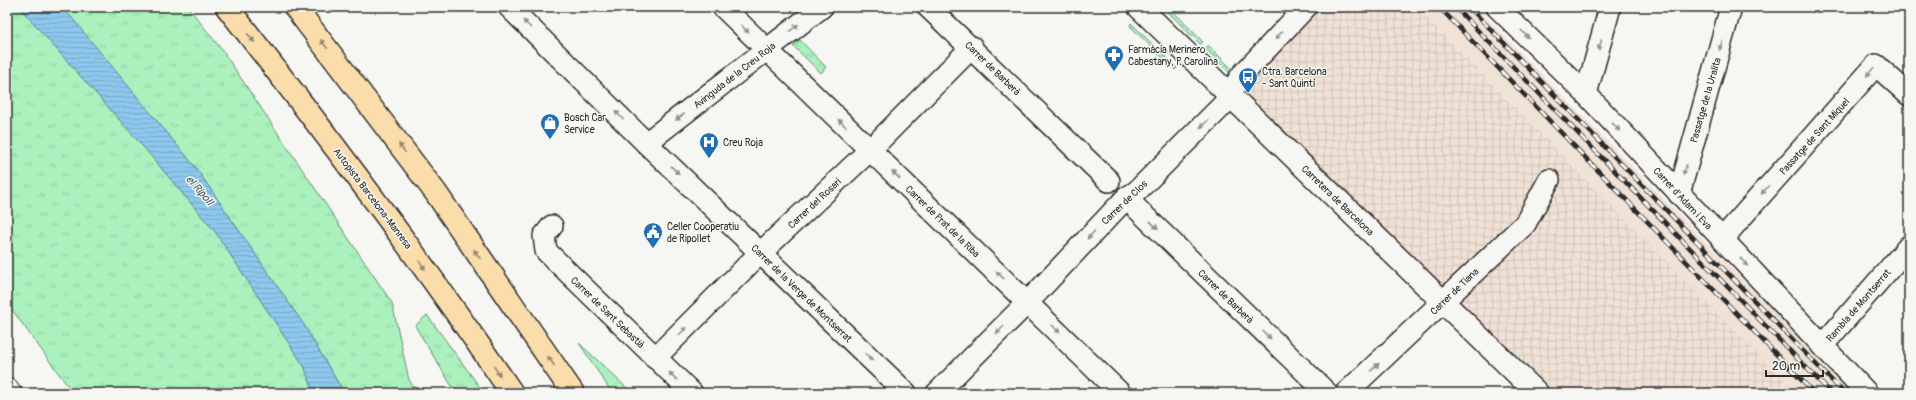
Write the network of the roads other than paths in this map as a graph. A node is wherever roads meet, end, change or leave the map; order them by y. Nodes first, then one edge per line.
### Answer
1 (227, 7) edge
2 (295, 7) edge
3 (509, 7) edge
4 (723, 7) edge
5 (822, 7) edge
6 (928, 7) edge
7 (1139, 7) edge
8 (1306, 7) edge
9 (1497, 7) edge
10 (1610, 7) edge
11 (1731, 7) edge
12 (972, 47) junction
13 (766, 50) junction
14 (1586, 94) junction
15 (1909, 95) edge
16 (1230, 96) junction
17 (646, 143) junction
18 (870, 150) junction
19 (1549, 180) dead end
20 (1109, 181) dead end
21 (1679, 194) junction
22 (1126, 198) junction
23 (552, 226) dead end
24 (1724, 241) junction
25 (1909, 246) edge
26 (761, 254) junction
27 (1442, 301) junction
28 (1028, 302) junction
29 (1822, 346) junction
30 (655, 358) junction
31 (7, 389) edge
32 (10, 393) edge
33 (512, 393) edge
34 (573, 393) edge
35 (692, 393) edge
36 (906, 393) edge
37 (937, 393) edge
38 (1120, 393) edge
39 (1326, 393) edge
40 (1346, 393) edge
41 (1537, 393) edge
42 (1867, 393) edge

1 -> 33 highway, Autopista Barcelona-Manresa
34 -> 2 highway
17 -> 3 street, Carrer de la Verge de Montserrat
4 -> 13 street, Carrer de Prat de la Riba
13 -> 5 street, Avinguda de la Creu Roja
6 - 12 street, Carrer de Barberà
7 - 16 main road, Carretera de Barcelona
8 -> 16 street, Carrer de Clos
9 -> 14 street, Carrer d'Adam i Eva
10 -> 14 street
11 -> 21 street, Passatge de la Uralita
12 - 18 street, Carrer del Rosari
12 - 20 street, Carrer de Barberà
13 -> 17 street, Avinguda de la Creu Roja
18 -> 13 street, Carrer de Prat de la Riba
14 -> 21 street, Carrer d'Adam i Eva
15 -> 24 street, Passatge de Sant Miquel
16 -> 22 street, Carrer de Clos
16 - 27 main road, Carretera de Barcelona
17 -> 26 street, Carrer de la Verge de Montserrat
18 - 26 street, Carrer del Rosari
28 -> 18 street, Carrer de Prat de la Riba
19 - 27 street, Carrer de Tiana
21 - 24 street, Carrer d'Adam i Eva
22 -> 28 street, Carrer de Clos
22 -> 39 street, Carrer de Barberà
23 - 30 street, Carrer de Sant Sebastià
24 -> 29 street, Carrer d'Adam i Eva
25 - 29 street, Rambla de Montserrat
30 -> 26 street, Carrer del Rosari
26 -> 36 street, Carrer de la Verge de Montserrat
40 -> 27 street, Carrer de Tiana
27 - 41 main road, Carretera de Barcelona
28 -> 37 street, Carrer de Clos
28 -> 38 street, Carrer de Prat de la Riba
29 - 42 street, Carrer d'Adam i Eva
35 -> 30 street, Carrer de Sant Sebastià
31 - 32 main road

